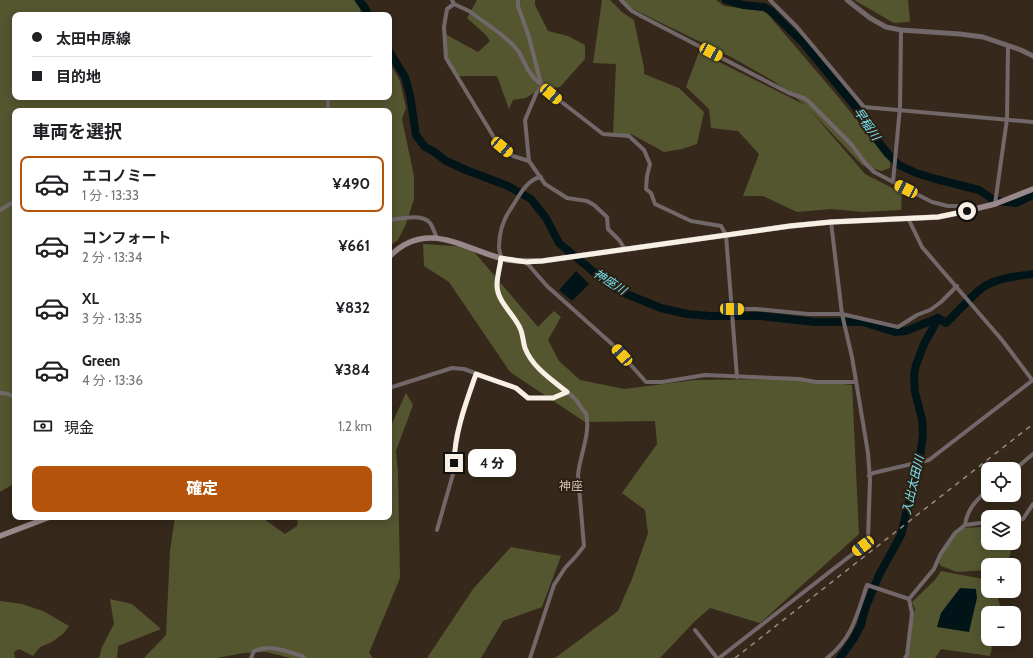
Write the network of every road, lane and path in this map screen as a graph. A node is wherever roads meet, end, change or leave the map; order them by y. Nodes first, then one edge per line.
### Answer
1 (518, 0) edge
2 (621, 0) edge
3 (770, 0) edge
4 (849, 1) edge
5 (453, 2) edge
6 (901, 30) junction
7 (1008, 46) junction
8 (1033, 56) edge
9 (542, 85) junction
10 (899, 110) junction
11 (1007, 119) junction
12 (1033, 122) edge
13 (529, 161) junction
14 (541, 177) junction
15 (893, 182) junction
16 (1033, 190) edge
17 (12, 203) edge
18 (995, 204) junction
19 (976, 209) junction
20 (0, 210) edge
21 (908, 218) junction
22 (392, 220) edge
23 (831, 222) junction
24 (726, 235) junction
25 (437, 238) junction
26 (625, 249) junction
27 (392, 254) edge
28 (501, 258) junction
29 (526, 262) junction
30 (957, 286) junction
31 (732, 309) junction
32 (842, 314) junction
33 (476, 374) junction
34 (737, 377) junction
35 (1033, 381) edge
36 (856, 382) junction
37 (392, 387) edge
38 (567, 392) junction
39 (0, 393) edge
40 (12, 396) edge
41 (1033, 454) edge
42 (1021, 464) edge
43 (870, 476) junction
44 (981, 495) edge
45 (1033, 504) edge
46 (1021, 519) edge
47 (42, 520) edge
48 (981, 523) edge
49 (965, 525) junction
50 (437, 530) dead end
51 (0, 536) edge
52 (909, 599) junction
53 (695, 630) dead end
54 (251, 658) edge
55 (304, 658) edge
56 (530, 658) edge
57 (718, 658) edge
58 (827, 658) edge
59 (905, 658) edge

1 - 9 street
2 - 15 street
3 - 10 street
4 - 6 street
5 - 9 street
5 - 13 street
6 - 7 street
6 - 10 street
7 - 8 street
7 - 11 street
9 - 13 street
9 - 24 street
10 - 11 street
10 - 15 street
11 - 12 street
11 - 18 street
13 - 14 street
14 - 26 street
14 - 28 street
15 - 19 street
16 - 18 main road
17 - 20 street
18 - 19 main road
19 - 21 main road
21 - 23 main road
21 - 30 street
22 - 25 street
23 - 24 main road
23 - 32 street
24 - 26 main road
24 - 31 street
25 - 27 main road
25 - 28 main road
26 - 29 main road
28 - 29 main road
28 - 38 street
29 - 34 street
30 - 32 street
30 - 35 street
31 - 32 street
31 - 34 street
32 - 36 street
33 - 37 street
33 - 38 street
33 - 50 street
34 - 36 street
35 - 43 street
36 - 43 street
38 - 56 street
39 - 40 street
41 - 42 street
43 - 57 street
44 - 49 street
45 - 46 street
47 - 51 main road
48 - 49 street
49 - 52 street
52 - 58 street
52 - 59 street
53 - 57 street
54 - 55 street

